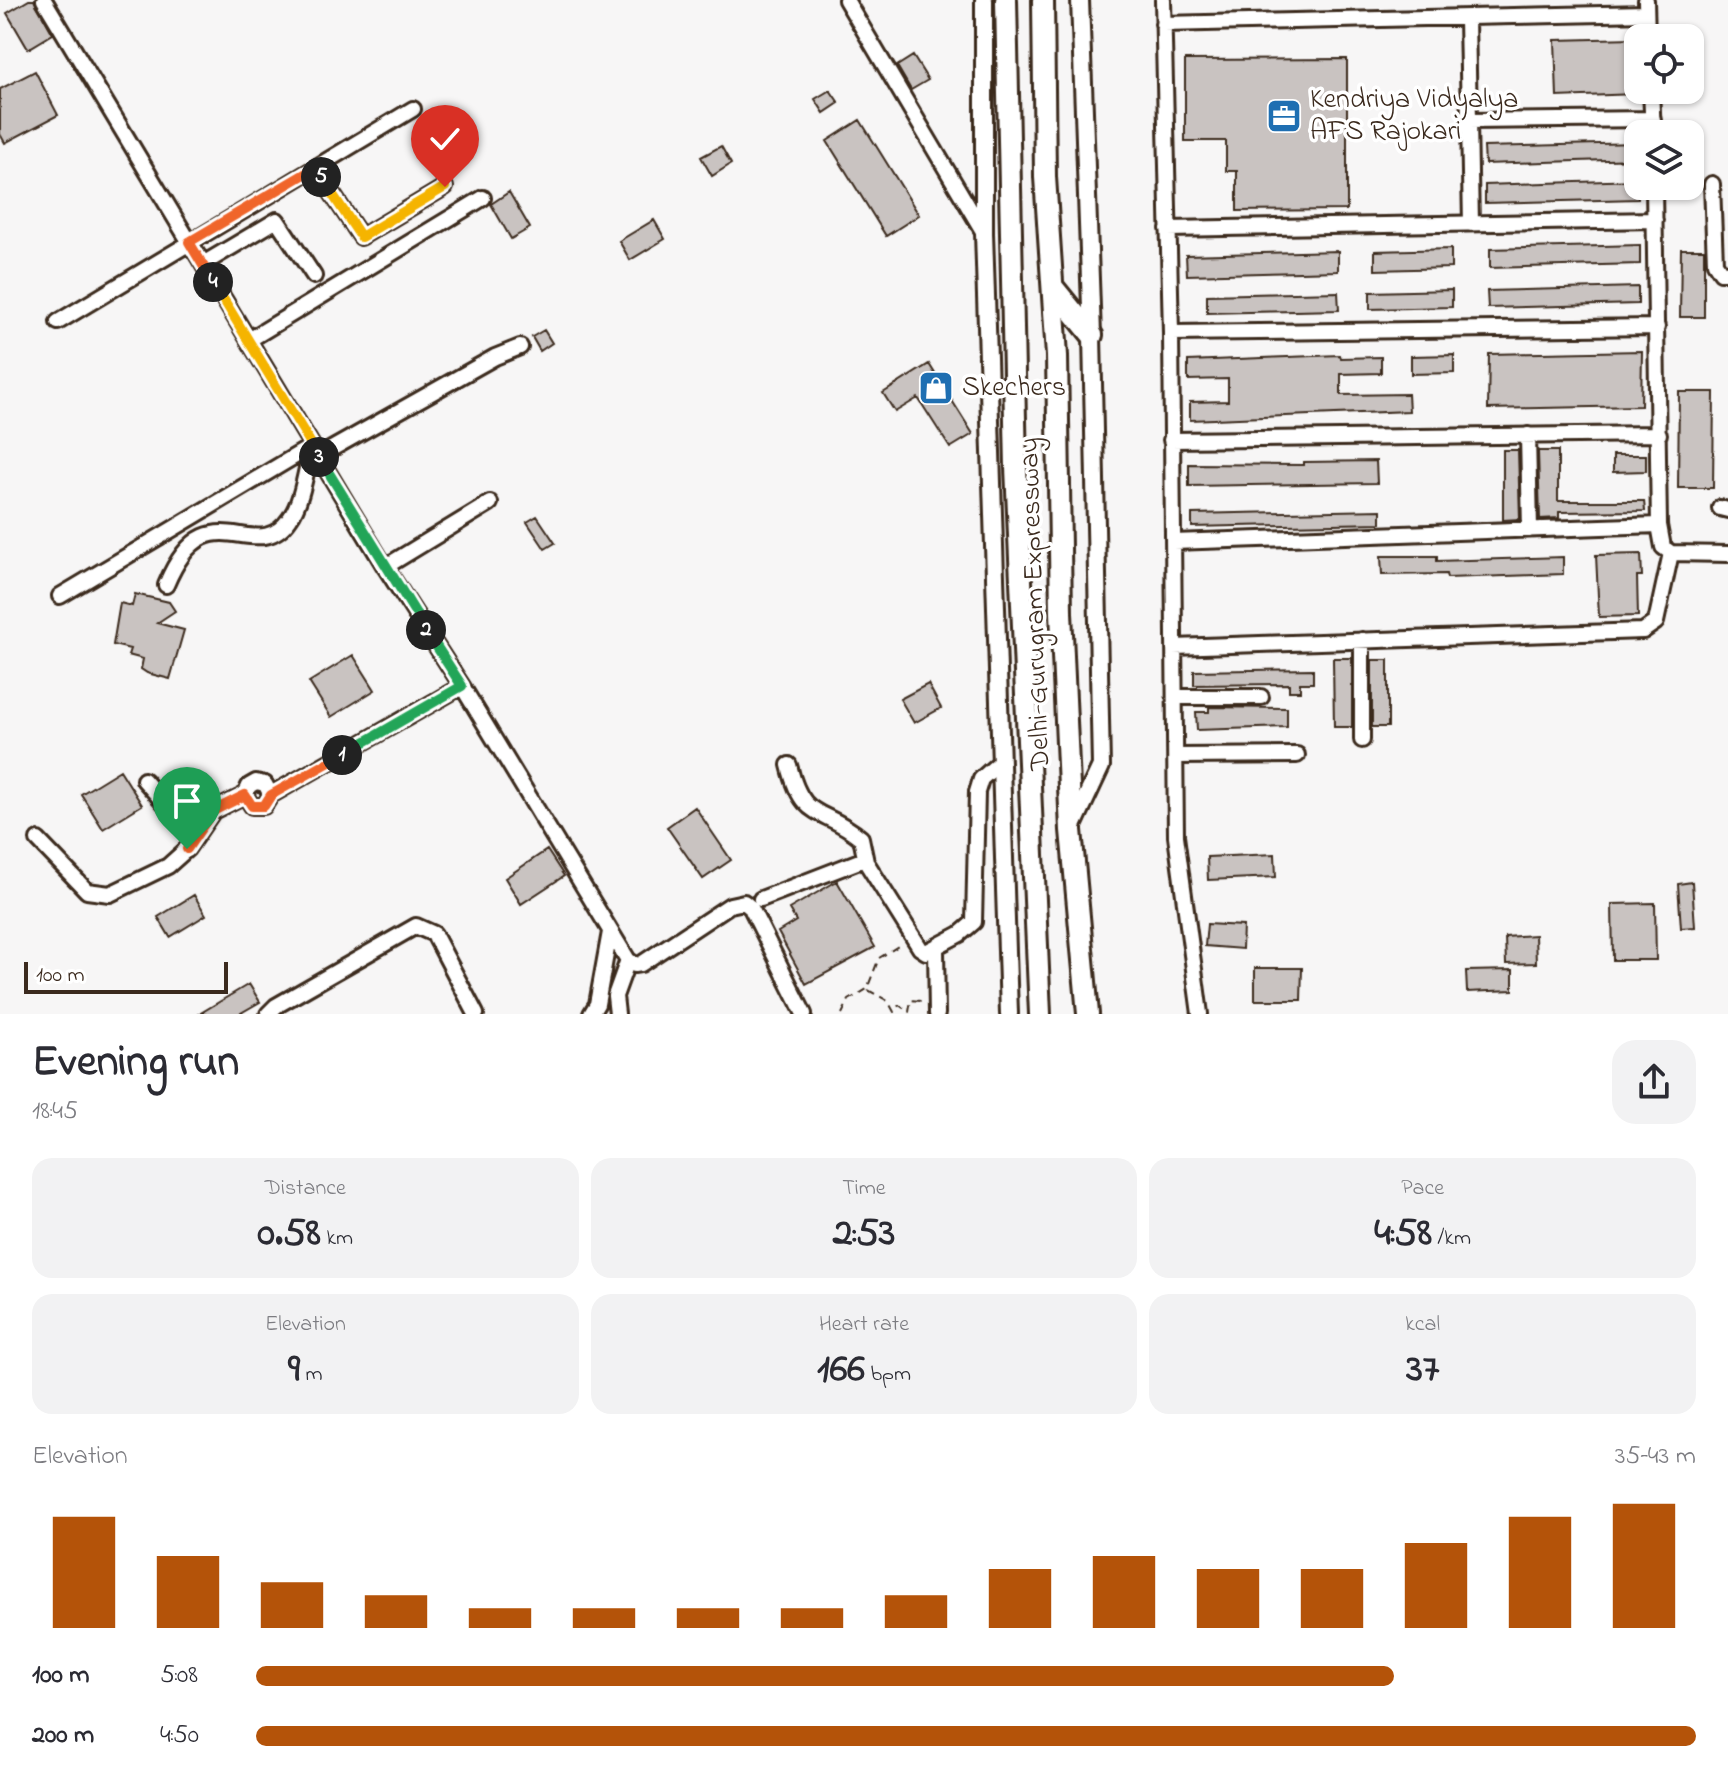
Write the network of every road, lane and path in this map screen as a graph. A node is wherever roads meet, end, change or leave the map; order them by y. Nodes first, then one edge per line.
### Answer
1 (44, 0) edge
2 (846, 0) edge
3 (984, 0) edge
4 (1006, 0) edge
5 (1043, 0) edge
6 (1080, 0) edge
7 (1163, 0) edge
8 (1646, 7) edge
9 (1467, 19) junction
10 (1163, 24) junction
11 (413, 109) dead end
12 (1469, 121) junction
13 (1624, 125) edge
14 (315, 168) junction
15 (1712, 184) dead end
16 (445, 187) dead end
17 (483, 198) dead end
18 (1654, 200) edge
19 (1655, 220) junction
20 (1471, 224) junction
21 (1168, 229) junction
22 (984, 233) junction
23 (189, 242) junction
24 (203, 264) junction
25 (1728, 272) edge
26 (314, 276) dead end
27 (1053, 287) junction
28 (58, 322) dead end
29 (1657, 327) junction
30 (1171, 333) junction
31 (1092, 335) junction
32 (249, 340) junction
33 (520, 347) dead end
34 (1659, 434) junction
35 (1528, 435) junction
36 (1171, 440) junction
37 (316, 451) junction
38 (490, 503) dead end
39 (1659, 525) junction
40 (1530, 530) junction
41 (1173, 542) junction
42 (1671, 553) junction
43 (1728, 554) edge
44 (385, 567) junction
45 (166, 585) dead end
46 (60, 596) dead end
47 (1362, 640) junction
48 (1174, 647) junction
49 (462, 686) junction
50 (1176, 697) junction
51 (1261, 697) dead end
52 (1362, 740) dead end
53 (1297, 755) dead end
54 (1176, 756) junction
55 (999, 763) junction
56 (789, 765) dead end
57 (144, 780) dead end
58 (202, 823) junction
59 (1071, 830) junction
60 (38, 840) dead end
61 (866, 862) junction
62 (761, 899) dead end
63 (610, 932) junction
64 (912, 938) junction
65 (936, 949) junction
66 (628, 960) junction
67 (867, 989) junction
68 (937, 1008) edge
69 (268, 1014) edge
70 (476, 1014) edge
71 (591, 1014) edge
72 (617, 1014) edge
73 (804, 1014) edge
74 (842, 1014) edge
75 (1009, 1014) edge
76 (1040, 1014) edge
77 (1088, 1014) edge
78 (1200, 1014) edge

1 - 23 street
2 - 22 street
3 - 22 main road
4 - 76 highway, Delhi-Gurugram Expressway
5 - 27 highway, Delhi-Gurugram Expressway
6 - 31 main road
7 - 10 street
8 - 9 street
9 - 10 street
9 - 12 street
10 - 21 street
11 - 14 street
12 - 13 street
12 - 20 street
14 - 16 street
14 - 23 street
15 - 25 street
17 - 32 street
18 - 19 street
19 - 20 street
19 - 29 street
20 - 21 street
21 - 30 street
22 - 55 main road
23 - 24 street
23 - 28 street
24 - 26 street
24 - 32 street
27 - 31 highway
27 - 59 highway, Delhi-Gurugram Expressway
29 - 30 street
29 - 34 street
30 - 36 street
31 - 59 main road
32 - 37 street
33 - 37 street
34 - 35 street
34 - 39 street
35 - 36 street
35 - 40 street
36 - 41 street
37 - 44 street
37 - 45 street
37 - 46 street
38 - 44 street
39 - 40 street
39 - 42 street
40 - 41 street
41 - 48 street
42 - 43 street
42 - 47 street
44 - 49 street
47 - 48 street
47 - 52 street
48 - 50 street
49 - 58 street
49 - 63 street
50 - 51 street
50 - 54 street
53 - 54 street
54 - 78 street
55 - 65 street
55 - 75 main road
56 - 61 street
57 - 58 street
58 - 60 street
59 - 77 highway, Delhi-Gurugram Expressway
61 - 62 street
61 - 64 street
63 - 66 street
63 - 71 street
64 - 65 street
64 - 67 path
65 - 68 street
66 - 72 street
66 - 73 street
67 - 68 path
67 - 74 path
69 - 70 street

